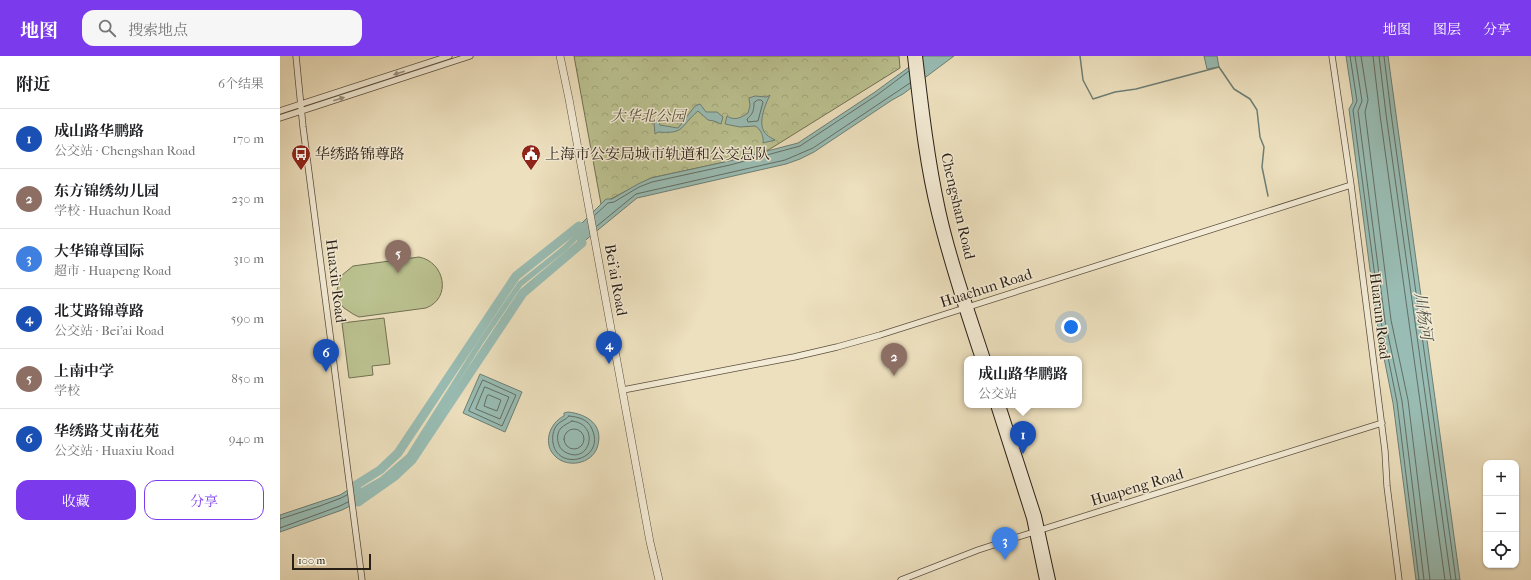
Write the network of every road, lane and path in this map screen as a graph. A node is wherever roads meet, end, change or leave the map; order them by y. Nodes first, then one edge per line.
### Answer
1 (296, 56) edge
2 (449, 56) edge
3 (470, 56) edge
4 (560, 56) edge
5 (1332, 56) edge
6 (915, 58) edge
7 (301, 108) junction
8 (280, 112) edge
9 (280, 118) edge
10 (1351, 184) junction
11 (966, 307) junction
12 (979, 356) edge
13 (985, 356) edge
14 (623, 390) junction
15 (996, 408) edge
16 (1002, 408) edge
17 (1382, 423) junction
18 (1037, 531) junction
19 (362, 580) edge
20 (659, 580) edge
21 (901, 580) edge
22 (1044, 580) edge
23 (1051, 580) edge
24 (1400, 580) edge

1 - 7 street, Huaxiu Road
2 -> 7 street
7 -> 3 street
4 - 14 street, Bei'ai Road
5 - 10 street, Huarun Road
6 - 11 main road, Chengshan Road
7 - 8 street
7 - 9 street
7 - 19 street, Huaxiu Road
10 - 11 street, Huachun Road
10 - 17 street, Huarun Road
11 - 12 main road, Chengshan Road
11 - 13 main road, Chengshan Road
11 - 14 street, Huachun Road
14 - 20 street, Bei'ai Road
15 - 18 main road
16 - 18 main road
17 - 18 street, Huapeng Road
17 - 24 street, Huarun Road
18 - 21 street, Huapeng Road
18 - 22 main road
18 - 23 main road

